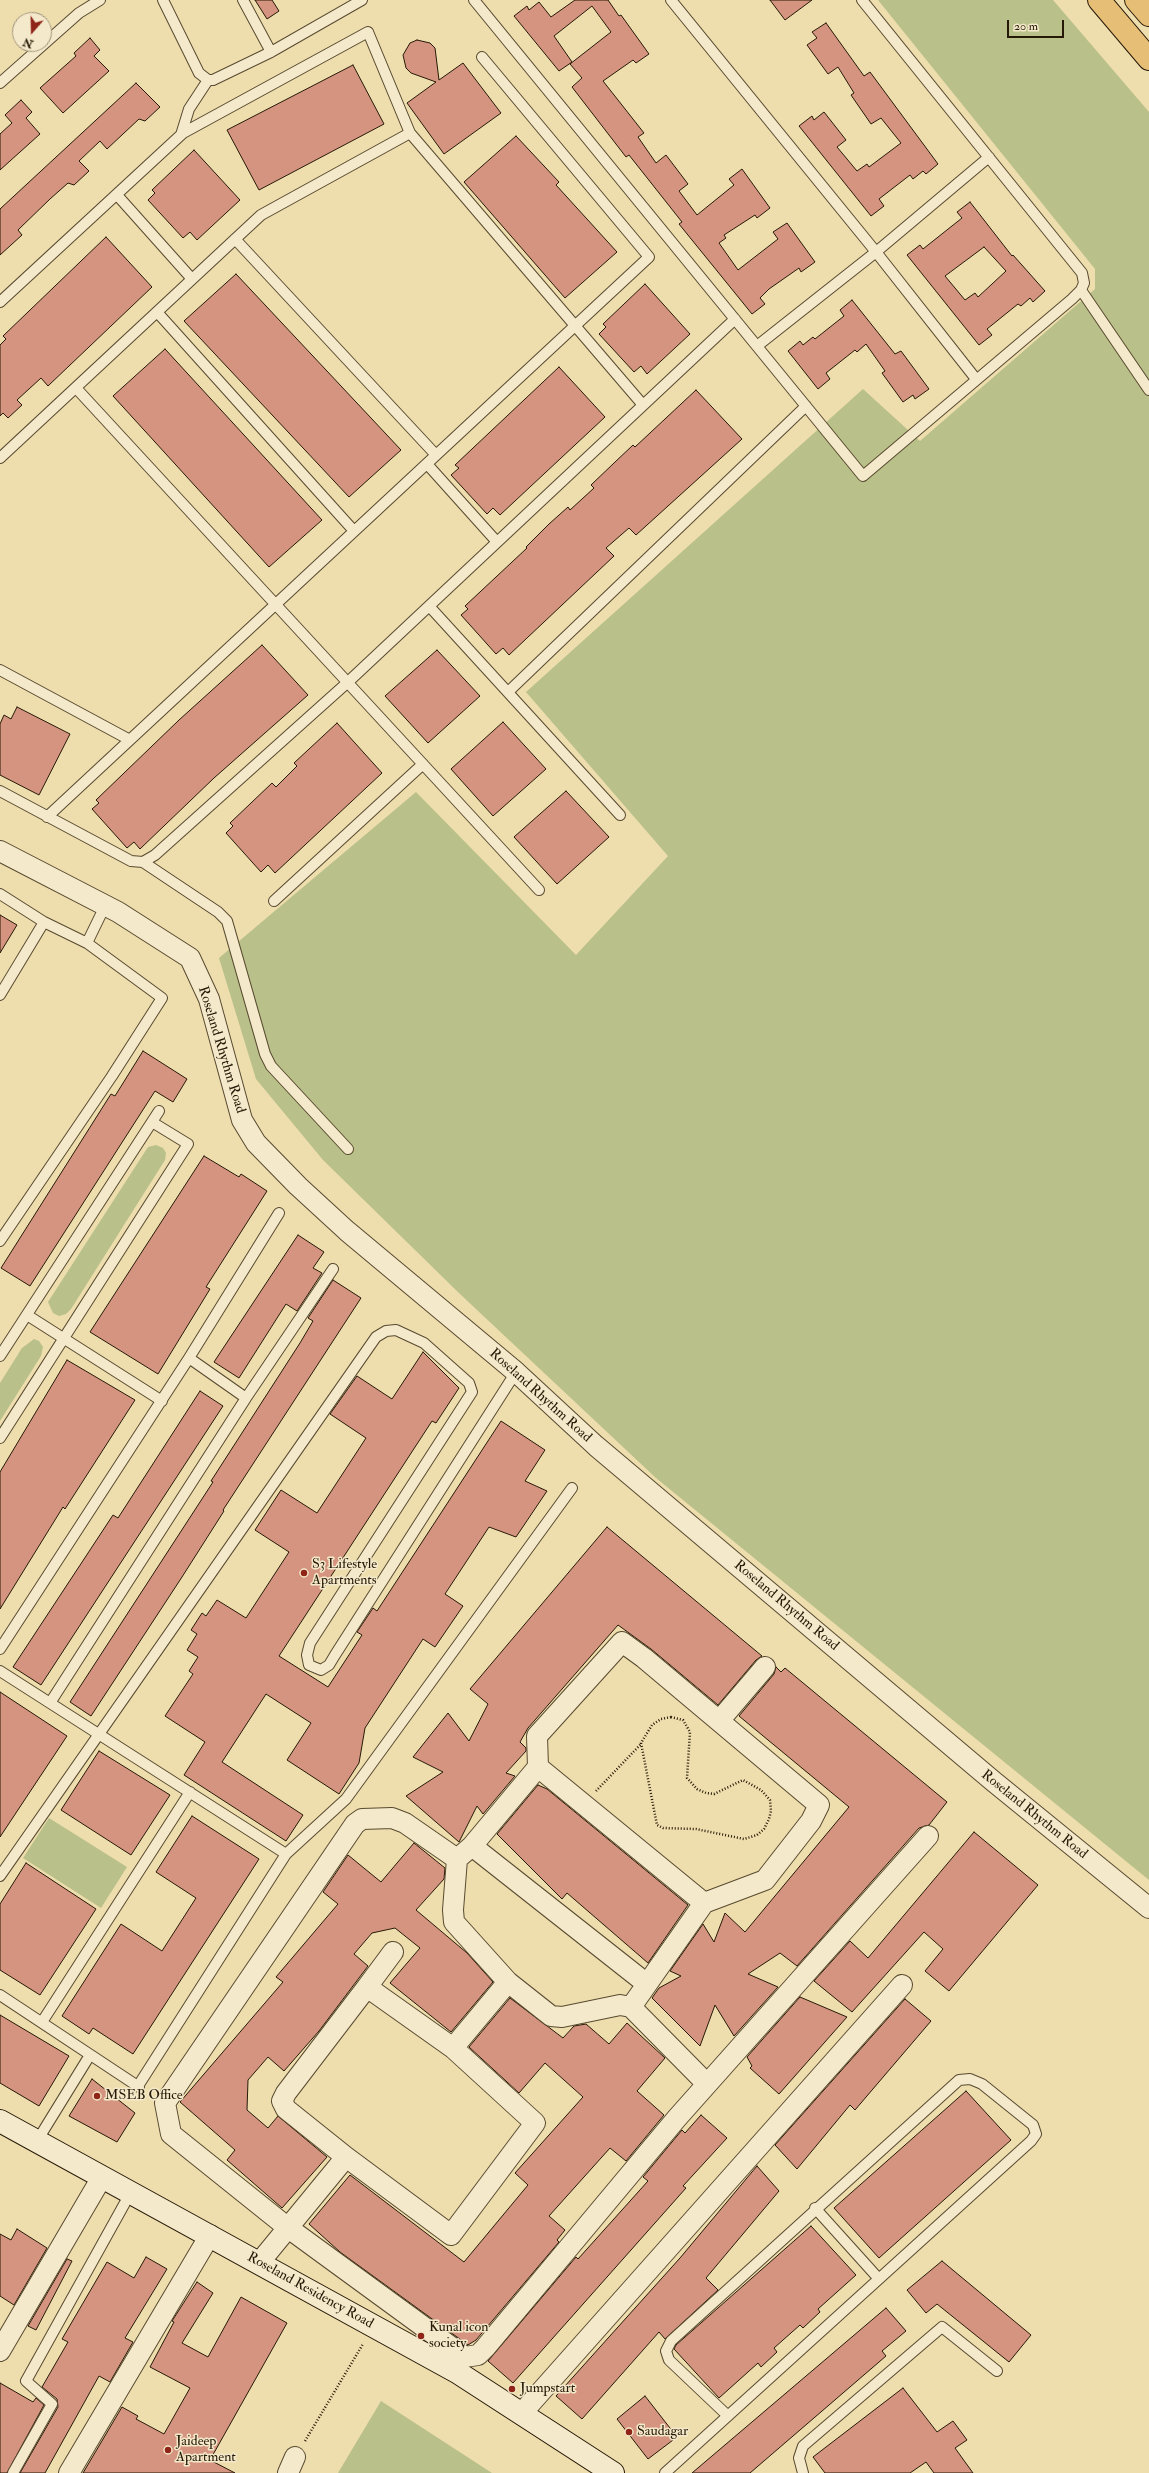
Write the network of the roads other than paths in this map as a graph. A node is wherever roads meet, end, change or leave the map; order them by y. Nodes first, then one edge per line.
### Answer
1 (100, 0) edge
2 (163, 0) edge
3 (243, 0) edge
4 (362, 0) edge
5 (474, 0) edge
6 (672, 0) edge
7 (862, 0) edge
8 (1099, 0) edge
9 (1136, 0) edge
10 (1149, 15) edge
11 (271, 52) junction
12 (482, 57) dead end
13 (1149, 59) edge
14 (208, 80) junction
15 (0, 83) edge
16 (410, 133) junction
17 (181, 135) junction
18 (989, 157) junction
19 (117, 195) junction
20 (235, 239) junction
21 (876, 252) junction
22 (192, 279) junction
23 (1081, 290) junction
24 (0, 302) edge
25 (157, 312) junction
26 (735, 319) junction
27 (575, 326) junction
28 (757, 346) junction
29 (976, 379) junction
30 (76, 388) junction
31 (1149, 390) edge
32 (643, 405) junction
33 (806, 406) junction
34 (436, 455) junction
35 (0, 458) edge
36 (427, 464) junction
37 (354, 531) junction
38 (497, 542) junction
39 (276, 605) junction
40 (429, 606) junction
41 (0, 670) edge
42 (348, 682) junction
43 (508, 692) junction
44 (130, 740) junction
45 (423, 764) junction
46 (0, 791) edge
47 (620, 815) dead end
48 (47, 817) junction
49 (0, 851) edge
50 (143, 862) junction
51 (539, 890) dead end
52 (0, 894) edge
53 (274, 901) dead end
54 (105, 906) junction
55 (44, 922) junction
56 (87, 943) junction
57 (0, 995) edge
58 (159, 1111) dead end
59 (152, 1122) junction
60 (348, 1149) dead end
61 (278, 1214) dead end
62 (0, 1241) edge
63 (333, 1269) dead end
64 (27, 1315) junction
65 (64, 1338) junction
66 (0, 1356) edge
67 (189, 1358) junction
68 (516, 1372) junction
69 (246, 1398) junction
70 (162, 1401) junction
71 (0, 1438) edge
72 (572, 1488) dead end
73 (0, 1649) edge
74 (765, 1667) dead end
75 (0, 1671) edge
76 (50, 1703) junction
77 (719, 1721) junction
78 (97, 1735) junction
79 (538, 1767) junction
80 (190, 1792) junction
81 (928, 1836) dead end
82 (472, 1846) junction
83 (286, 1854) junction
84 (457, 1859) junction
85 (0, 1876) edge
86 (704, 1903) junction
87 (1149, 1908) edge
88 (393, 1952) dead end
89 (508, 1982) junction
90 (647, 1984) junction
91 (902, 1985) dead end
92 (367, 1987) junction
93 (0, 1995) edge
94 (631, 2007) junction
95 (42, 2022) dead end
96 (453, 2048) junction
97 (90, 2055) junction
98 (707, 2084) junction
99 (0, 2121) edge
100 (37, 2141) junction
101 (346, 2158) junction
102 (102, 2177) junction
103 (131, 2192) junction
104 (815, 2208) junction
105 (288, 2227) junction
106 (210, 2236) junction
107 (259, 2263) junction
108 (879, 2279) junction
109 (0, 2351) edge
110 (997, 2371) dead end
111 (521, 2414) junction
112 (728, 2416) junction
113 (13, 2473) edge
114 (69, 2473) edge
115 (613, 2473) edge
116 (665, 2473) edge
117 (803, 2473) edge

1 - 15 lane
2 - 14 lane
3 - 11 lane
4 - 11 lane
5 - 26 lane
6 - 21 lane
7 - 18 lane
8 - 13 main road
9 - 10 main road
11 - 14 lane
12 - 27 lane
14 - 17 lane
16 - 17 lane
16 - 20 lane
16 - 27 lane
17 - 19 lane
18 - 21 lane
18 - 23 lane
19 - 22 lane
19 - 24 lane
20 - 22 lane
20 - 34 lane
21 - 28 lane
21 - 29 lane
22 - 25 lane
23 - 29 lane
23 - 31 lane
25 - 30 lane
25 - 37 lane
26 - 28 lane
26 - 32 lane
27 - 32 lane
27 - 34 lane
28 - 33 lane
29 - 33 lane
30 - 35 lane
30 - 39 lane
32 - 38 lane
33 - 43 lane
34 - 36 lane
36 - 37 lane
36 - 38 lane
37 - 39 lane
38 - 40 lane
39 - 42 lane
39 - 44 lane
40 - 42 lane
40 - 43 lane
41 - 44 lane
42 - 45 lane
42 - 50 lane
43 - 47 lane
44 - 48 lane
45 - 51 lane
45 - 53 lane
46 - 48 lane
48 - 50 lane
49 - 54 street, Roseland Rhythm Road
50 - 60 lane
52 - 55 lane
54 - 56 lane
54 - 68 street, Roseland Rhythm Road
55 - 56 lane
55 - 57 lane
56 - 62 lane
58 - 59 lane
59 - 64 lane
59 - 65 lane
61 - 67 lane
63 - 69 lane
64 - 65 lane
64 - 66 lane
65 - 70 lane
65 - 71 lane
67 - 69 lane
67 - 70 lane
68 - 78 lane
68 - 87 street, Roseland Rhythm Road
69 - 76 lane
70 - 73 lane
72 - 83 lane
74 - 77 street
75 - 76 lane
76 - 78 lane
77 - 79 street
77 - 86 street
78 - 80 lane
78 - 85 lane
79 - 82 street
79 - 86 street
80 - 83 lane
80 - 95 lane
81 - 98 street
82 - 84 street
82 - 90 street
83 - 97 lane
84 - 89 street
84 - 105 street
86 - 90 street
88 - 92 street
89 - 94 street
89 - 96 street
90 - 94 street
91 - 111 street
92 - 96 street
92 - 101 street
93 - 97 lane
94 - 98 street
96 - 101 street
97 - 100 lane
98 - 105 street
99 - 100 street, Roseland Residency Road
100 - 102 street, Roseland Residency Road
101 - 105 street
102 - 103 street, Roseland Residency Road
102 - 109 street
103 - 106 street, Roseland Residency Road
103 - 113 lane
104 - 108 lane
104 - 108 lane
104 - 112 lane
105 - 107 street
106 - 107 street, Roseland Residency Road
106 - 114 street
107 - 111 street, Roseland Residency Road
108 - 112 lane
110 - 117 lane
111 - 115 street, Roseland Residency Road
112 - 116 lane

